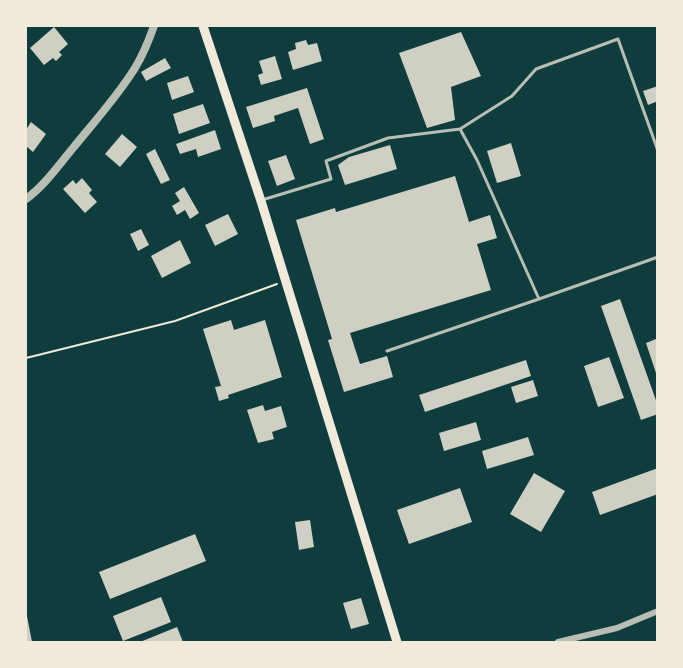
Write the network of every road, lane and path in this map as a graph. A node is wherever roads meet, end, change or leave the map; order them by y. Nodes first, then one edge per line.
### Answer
1 (153, 26) edge
2 (203, 26) edge
3 (460, 129) junction
4 (657, 151) edge
5 (26, 199) edge
6 (261, 201) junction
7 (657, 257) edge
8 (285, 281) junction
9 (539, 299) junction
10 (387, 351) dead end
11 (26, 358) edge
12 (657, 611) edge
13 (397, 642) edge
14 (558, 642) edge

1 - 5 street
2 - 6 main road
3 - 4 lane
3 - 6 lane
3 - 9 lane
6 - 8 main road
7 - 9 lane
8 - 11 path
8 - 13 main road
9 - 10 lane
12 - 14 street

